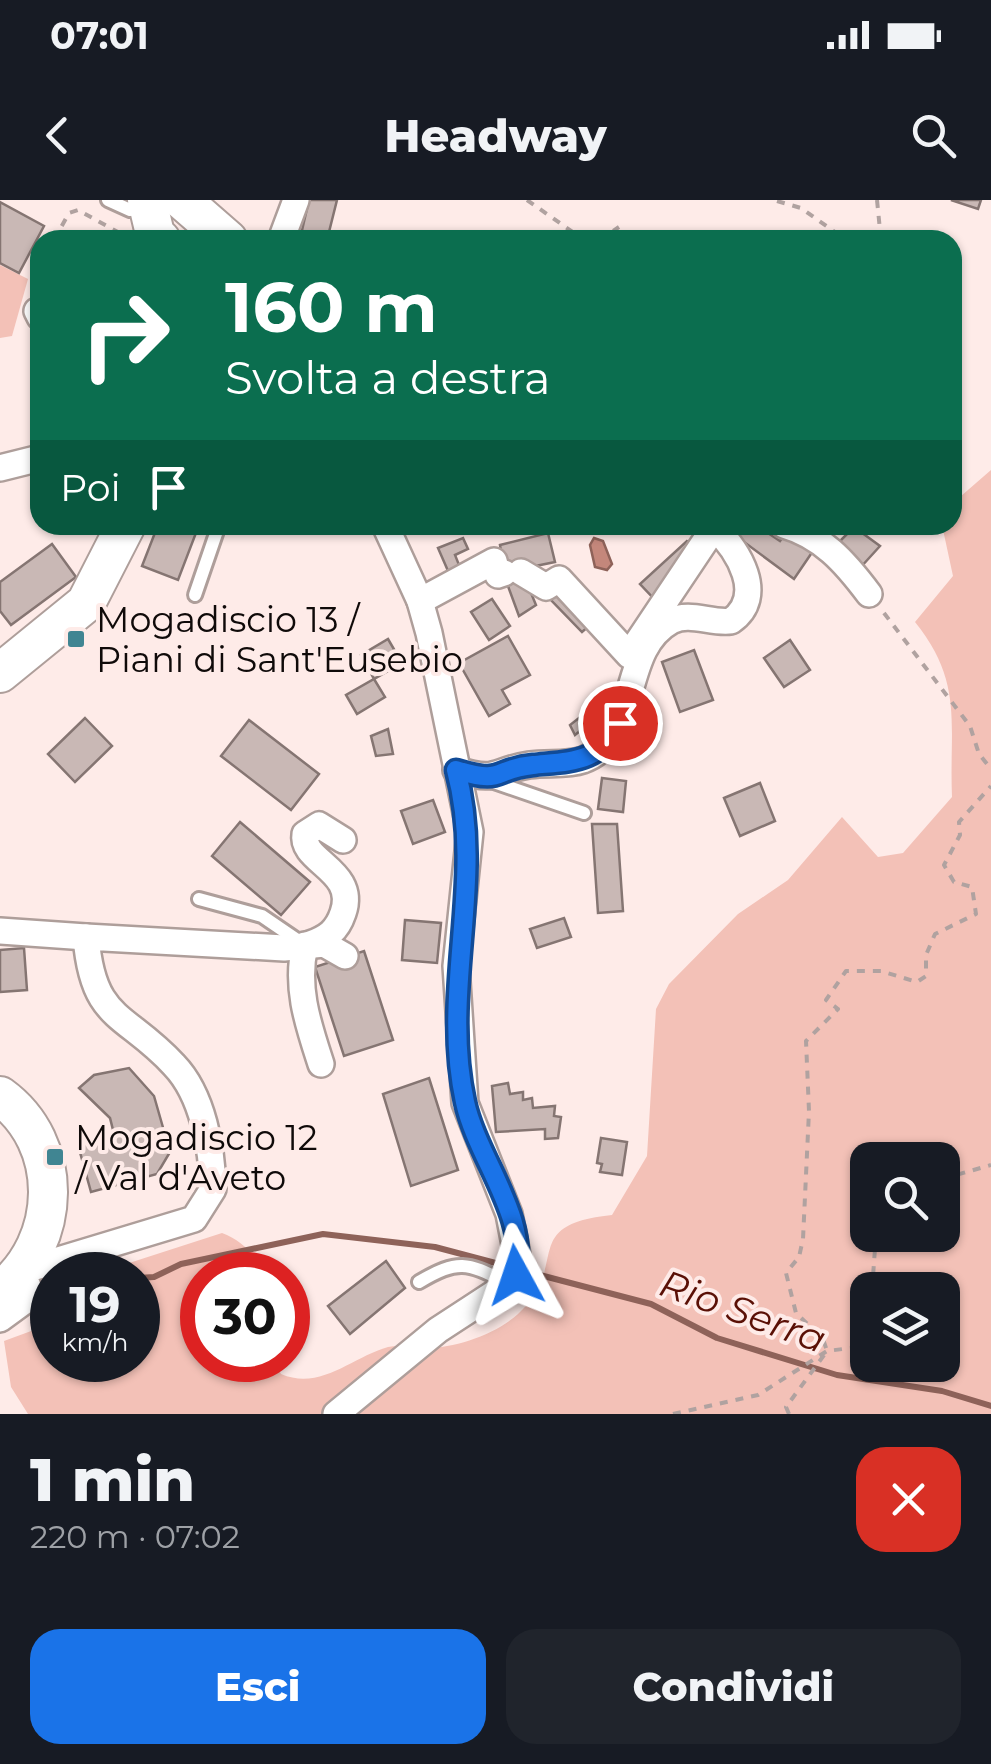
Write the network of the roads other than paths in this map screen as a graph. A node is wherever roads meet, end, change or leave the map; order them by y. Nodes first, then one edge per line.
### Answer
1 (108, 200) edge
2 (144, 200) edge
3 (296, 200) edge
4 (179, 201) edge
5 (154, 230) edge
6 (215, 230) edge
7 (285, 230) edge
8 (30, 460) edge
9 (0, 468) edge
10 (121, 535) edge
11 (216, 535) edge
12 (390, 535) edge
13 (709, 535) edge
14 (722, 535) edge
15 (811, 535) edge
16 (869, 594) road end
17 (195, 596) dead end
18 (420, 601) junction
19 (0, 674) edge
20 (456, 770) junction
21 (489, 780) junction
22 (584, 813) dead end
23 (343, 840) dead end
24 (199, 899) dead end
25 (0, 931) edge
26 (86, 937) junction
27 (305, 945) junction
28 (345, 956) dead end
29 (321, 1064) dead end
30 (0, 1096) edge
31 (11, 1281) edge
32 (419, 1282) dead end
33 (510, 1284) junction
34 (0, 1318) edge
35 (336, 1414) edge

1 - 2 lane
2 - 5 street
3 - 7 street
4 - 6 street
8 - 9 street
10 - 19 street
11 - 17 lane
12 - 18 street
13 - 18 street
14 - 21 street
15 - 16 street
18 - 20 street
20 - 21 street
20 - 33 street
21 - 22 lane
23 - 27 street
24 - 27 lane
25 - 26 street
26 - 27 street
26 - 31 street
27 - 28 street
27 - 29 street
30 - 31 street
31 - 34 street
32 - 33 lane
33 - 35 street

